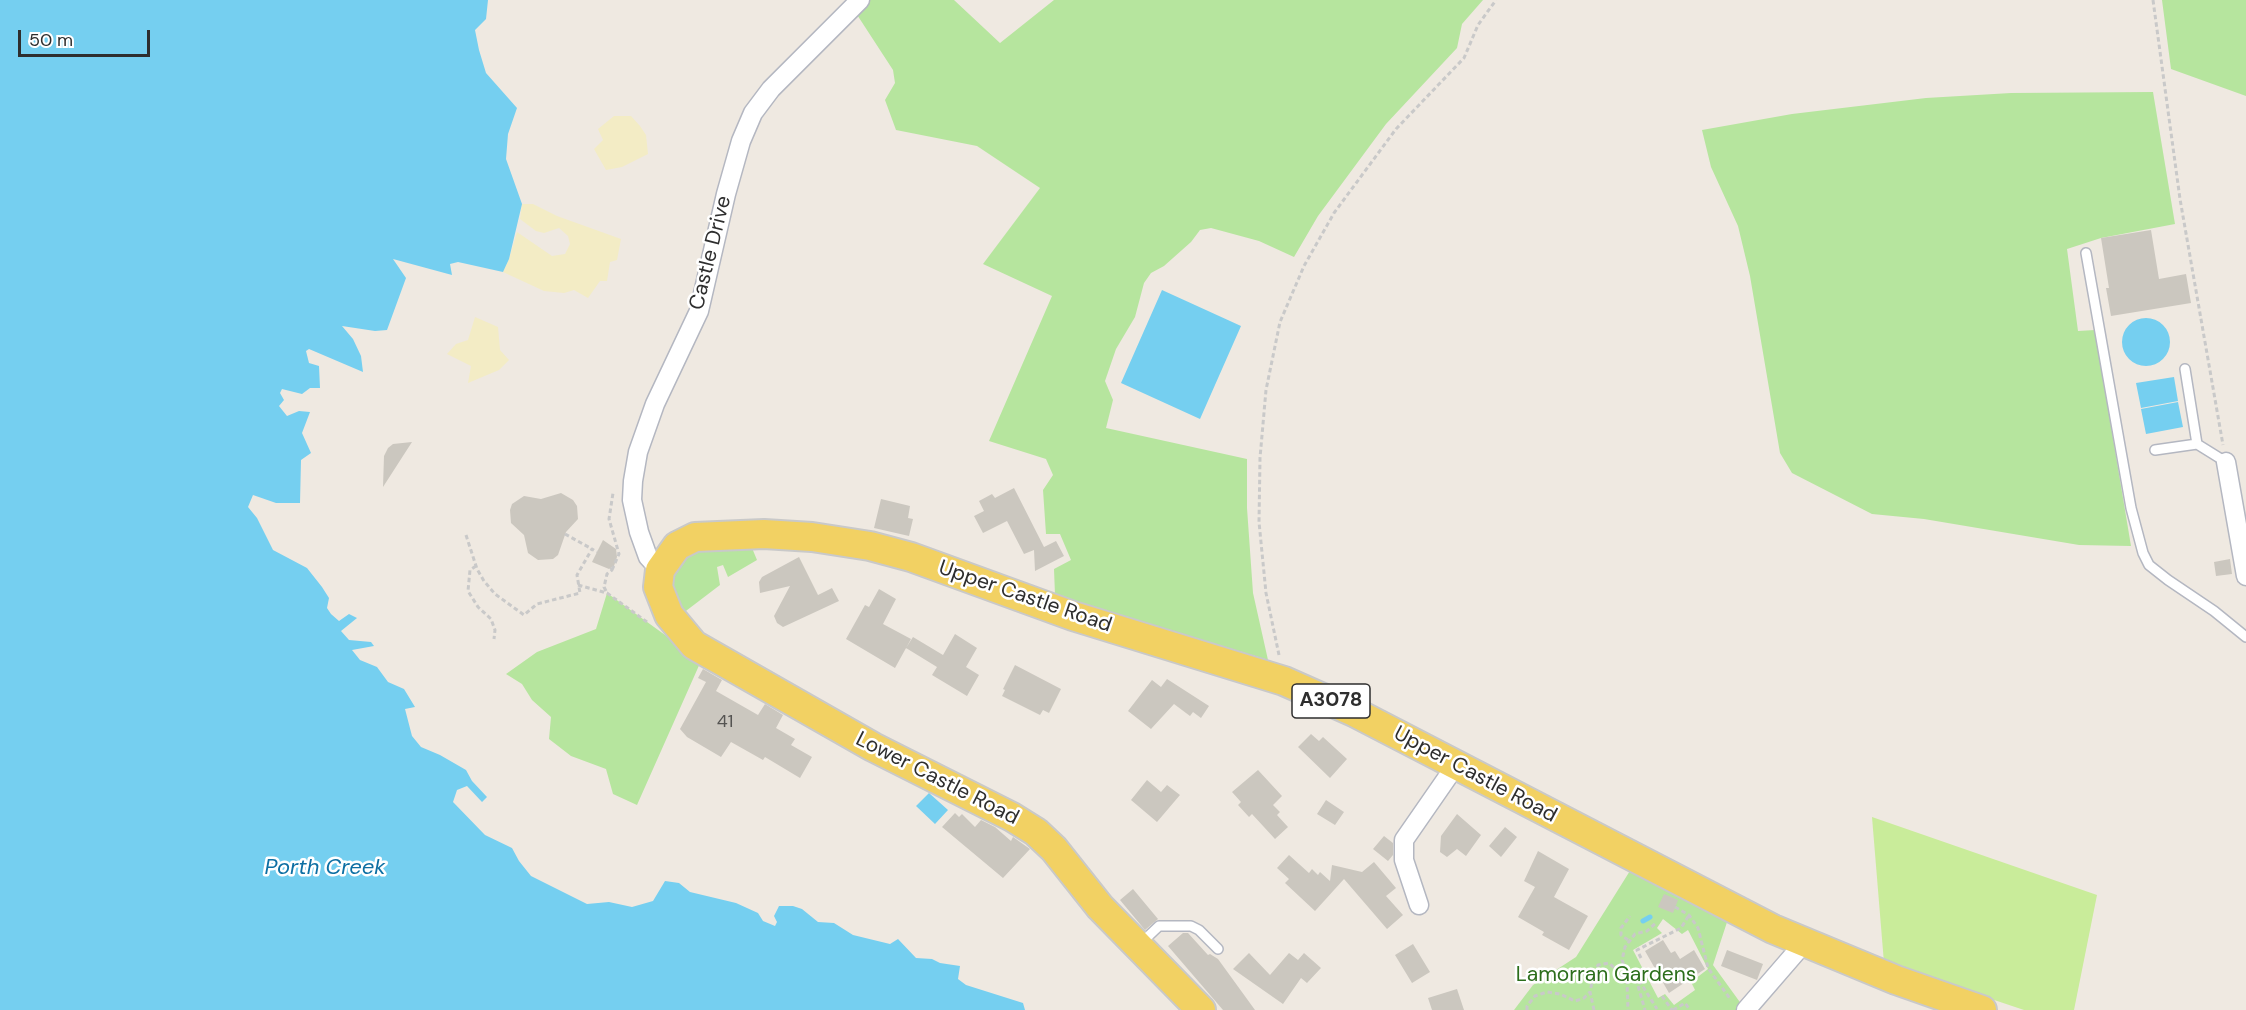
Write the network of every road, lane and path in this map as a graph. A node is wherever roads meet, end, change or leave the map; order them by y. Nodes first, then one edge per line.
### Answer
1 (860, 0) edge
2 (1496, 0) edge
3 (2153, 0) edge
4 (2086, 254) dead end
5 (2185, 369) dead end
6 (2197, 444) junction
7 (2155, 450) dead end
8 (2226, 462) junction
9 (565, 534) dead end
10 (466, 535) dead end
11 (590, 548) junction
12 (597, 552) dead end
13 (476, 566) junction
14 (611, 567) dead end
15 (659, 574) junction
16 (2246, 576) edge
17 (578, 585) junction
18 (2246, 637) edge
19 (494, 639) dead end
20 (1284, 681) junction
21 (1456, 765) junction
22 (1419, 905) dead end
23 (1675, 908) dead end
24 (1689, 915) junction
25 (1630, 916) dead end
26 (1657, 922) dead end
27 (1628, 940) junction
28 (1804, 943) junction
29 (1138, 945) junction
30 (1218, 949) dead end
31 (1641, 958) dead end
32 (1642, 969) dead end
33 (1635, 974) junction
34 (1628, 979) junction
35 (1590, 992) junction
36 (1662, 996) dead end
37 (1740, 1007) edge
38 (1657, 1009) edge
39 (1202, 1010) edge
40 (1527, 1010) edge
41 (1594, 1010) edge
42 (1629, 1010) edge
43 (1645, 1010) edge
44 (1673, 1010) edge
45 (1690, 1010) edge
46 (1982, 1010) edge

1 - 15 street, Castle Drive
2 - 20 path
3 - 8 path
4 - 18 lane
5 - 6 lane
6 - 7 lane
6 - 8 lane
8 - 16 street
9 - 11 path
10 - 13 path
11 - 12 path
11 - 17 path
13 - 17 path
13 - 19 path
14 - 17 path
15 - 20 main road, Upper Castle Road / A3078
15 - 29 main road, Lower Castle Road
20 - 21 main road, Upper Castle Road / A3078
21 - 22 street
21 - 28 main road, Upper Castle Road / A3078
23 - 24 path
24 - 31 path
24 - 37 path
25 - 27 path
26 - 27 path
27 - 34 path
28 - 37 street
28 - 46 main road, Upper Castle Road / A3078
29 - 30 lane
29 - 39 main road, Lower Castle Road
32 - 33 path
33 - 34 path
33 - 38 path
33 - 43 path
34 - 35 path
34 - 42 path
35 - 40 path
35 - 41 path
36 - 44 path
44 - 45 path

